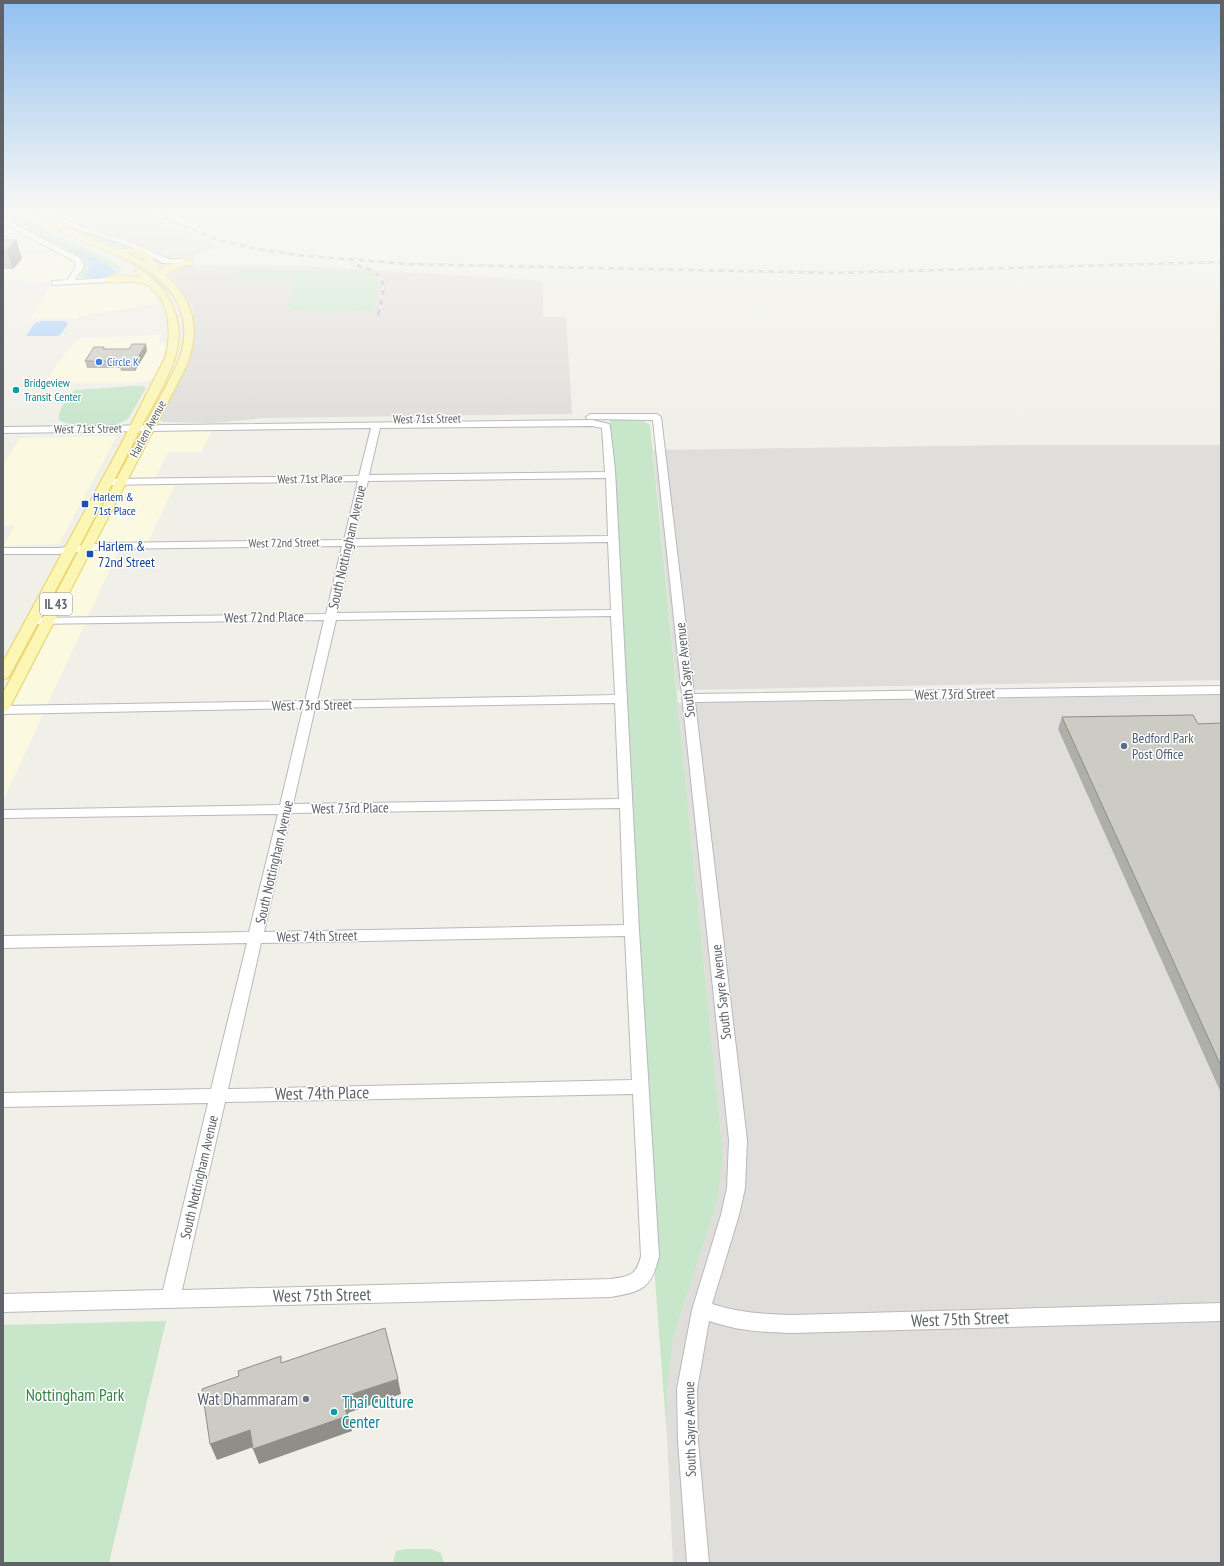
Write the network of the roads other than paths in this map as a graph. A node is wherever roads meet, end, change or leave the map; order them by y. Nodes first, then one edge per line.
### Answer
1 (87, 281) edge
2 (142, 281) edge
3 (149, 281) edge
4 (167, 281) edge
5 (70, 282) joint
6 (55, 283) dead end
7 (154, 286) junction
8 (657, 416) joint
9 (376, 425) junction
10 (198, 427) junction
11 (135, 428) junction
12 (148, 428) junction
13 (3, 430) edge
14 (610, 475) junction
15 (363, 478) junction
16 (113, 482) junction
17 (613, 539) junction
18 (349, 542) junction
19 (86, 548) junction
20 (70, 549) junction
21 (3, 551) edge
22 (617, 613) junction
23 (330, 616) junction
24 (32, 621) junction
25 (48, 621) junction
26 (3, 675) edge
27 (1221, 690) edge
28 (688, 698) junction
29 (621, 699) junction
30 (311, 705) junction
31 (3, 707) edge
32 (3, 710) edge
33 (626, 803) junction
34 (286, 810) junction
35 (3, 814) edge
36 (632, 930) junction
37 (256, 937) junction
38 (3, 942) edge
39 (640, 1087) junction
40 (218, 1095) junction
41 (3, 1100) edge
42 (170, 1299) junction
43 (3, 1303) edge
44 (700, 1310) junction
45 (1221, 1312) edge
46 (698, 1563) edge

1 - 5 street
2 - 7 main road
3 - 7 main road, Harlem Avenue / IL 43
4 - 12 main road, Harlem Avenue / IL 43
5 - 6 street
7 - 11 main road, Harlem Avenue / IL 43
8 - 10 street, West 71st Street
8 - 28 street, South Sayre Avenue
9 - 10 street, West 71st Street
9 - 14 street, West 71st Street
9 - 15 street, South Nottingham Avenue
10 - 12 street, West 71st Street
11 - 12 street, West 71st Street
11 - 13 street, West 71st Street
11 - 16 main road, Harlem Avenue / IL 43
12 - 16 main road, Harlem Avenue / IL 43
14 - 15 street, West 71st Place
14 - 17 street
15 - 16 street, West 71st Place
15 - 18 street, South Nottingham Avenue
16 - 19 main road, Harlem Avenue / IL 43
16 - 20 main road, Harlem Avenue / IL 43
17 - 18 street, West 72nd Street
17 - 22 street
18 - 19 street, West 72nd Street
18 - 23 street, South Nottingham Avenue
19 - 20 street, West 72nd Street
19 - 25 main road, Harlem Avenue / IL 43
20 - 21 street, West 72nd Street
20 - 24 main road, Harlem Avenue / IL 43
22 - 23 street, West 72nd Place
22 - 29 street
23 - 25 street, West 72nd Place
23 - 30 street, South Nottingham Avenue
24 - 25 street, West 72nd Place
24 - 26 main road, Harlem Avenue / IL 43
25 - 31 main road, Harlem Avenue / IL 43
27 - 28 street, West 73rd Street
28 - 44 street, South Sayre Avenue
29 - 30 street, West 73rd Street
29 - 33 street
30 - 32 street, West 73rd Street
30 - 34 street, South Nottingham Avenue
33 - 34 street, West 73rd Place
33 - 36 street
34 - 35 street, West 73rd Place
34 - 37 street, South Nottingham Avenue
36 - 37 street, West 74th Street
36 - 39 street
37 - 38 street, West 74th Street
37 - 40 street, South Nottingham Avenue
39 - 40 street, West 74th Place
39 - 42 street, West 75th Street
40 - 41 street, West 74th Place
40 - 42 street, South Nottingham Avenue
42 - 43 street, West 75th Street
44 - 45 street, West 75th Street
44 - 46 street, South Sayre Avenue

